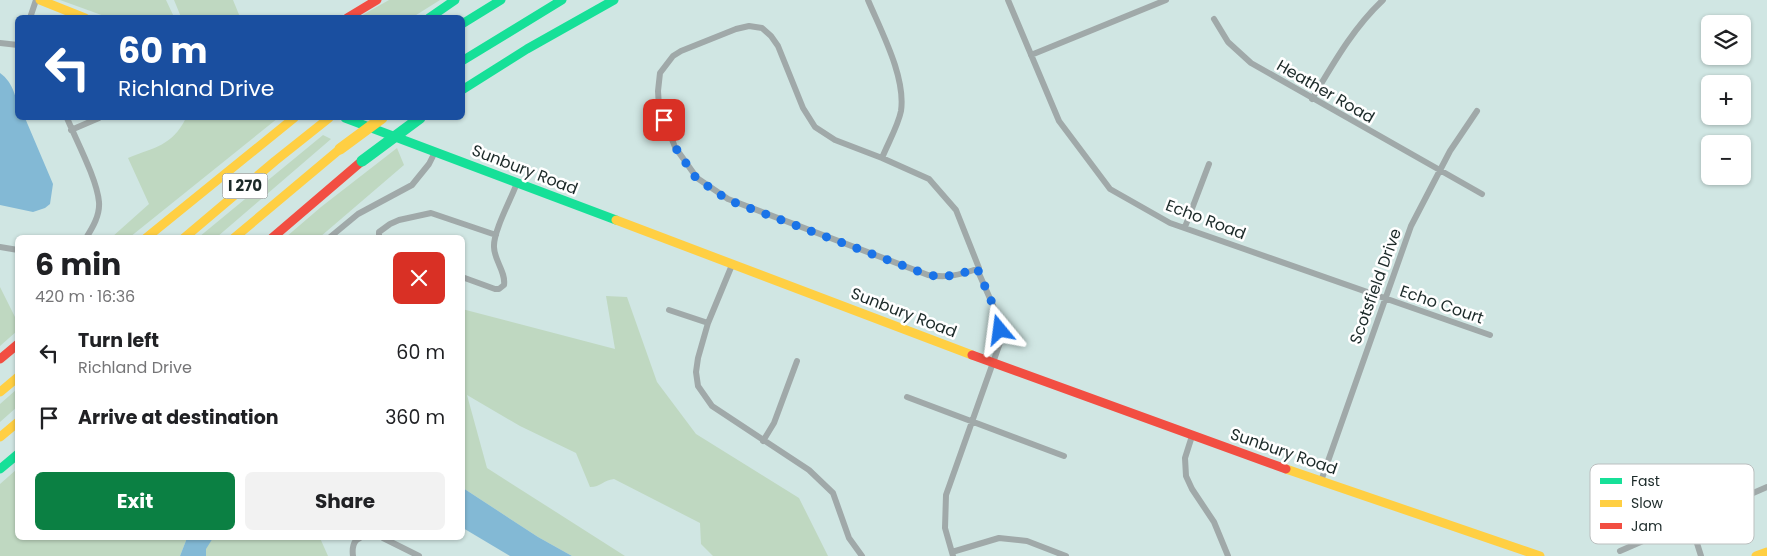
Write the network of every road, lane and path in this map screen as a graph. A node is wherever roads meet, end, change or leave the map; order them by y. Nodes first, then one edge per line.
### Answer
1 (36, 0) edge
2 (40, 0) edge
3 (455, 0) edge
4 (501, 0) edge
5 (562, 0) edge
6 (614, 0) edge
7 (868, 0) edge
8 (1008, 0) edge
9 (1166, 0) edge
10 (1384, 0) edge
11 (374, 1) edge
12 (31, 15) edge
13 (78, 15) edge
14 (353, 15) edge
15 (433, 15) edge
16 (1214, 19) dead end
17 (465, 22) edge
18 (0, 43) edge
19 (15, 45) edge
20 (1031, 55) junction
21 (465, 59) edge
22 (465, 88) edge
23 (1312, 99) junction
24 (1477, 111) dead end
25 (68, 120) edge
26 (94, 120) edge
27 (291, 120) edge
28 (326, 120) edge
29 (350, 120) edge
30 (379, 120) edge
31 (417, 120) edge
32 (72, 130) junction
33 (435, 152) junction
34 (882, 158) junction
35 (1209, 164) dead end
36 (1439, 170) junction
37 (517, 183) junction
38 (1482, 194) dead end
39 (1185, 227) junction
40 (88, 235) edge
41 (150, 235) edge
42 (188, 235) edge
43 (238, 235) edge
44 (276, 235) edge
45 (333, 235) edge
46 (379, 235) edge
47 (496, 235) junction
48 (0, 247) edge
49 (15, 250) edge
50 (732, 264) junction
51 (977, 268) junction
52 (465, 278) edge
53 (1386, 299) junction
54 (669, 310) dead end
55 (708, 323) junction
56 (1490, 335) dead end
57 (15, 346) edge
58 (0, 359) edge
59 (797, 360) dead end
60 (994, 362) junction
61 (15, 380) edge
62 (0, 392) edge
63 (907, 397) dead end
64 (971, 421) junction
65 (15, 424) edge
66 (1192, 436) junction
67 (0, 437) edge
68 (763, 441) junction
69 (15, 456) edge
70 (1064, 456) dead end
71 (0, 469) edge
72 (1320, 481) junction
73 (1767, 488) edge
74 (1754, 494) edge
75 (356, 540) edge
76 (387, 540) edge
77 (1636, 544) edge
78 (1697, 544) edge
79 (1620, 551) dead end
80 (1767, 552) edge
81 (952, 554) edge
82 (354, 556) edge
83 (419, 556) edge
84 (862, 556) edge
85 (1066, 556) edge
86 (1228, 556) edge
87 (1540, 556) edge
88 (1701, 556) edge
89 (1756, 556) edge

1 - 12 street
2 - 13 main road
3 - 15 main road
4 - 17 main road
5 - 21 main road
6 - 22 main road
7 - 34 street
8 - 20 street, Echo Road
9 - 20 street
10 - 23 street
11 - 14 main road
16 - 23 street, Heather Road
18 - 19 street
20 - 39 street, Echo Road
23 - 36 street, Heather Road
24 - 36 street, Scotsfield Drive
25 - 32 street
26 - 32 street
27 - 41 main road
28 - 42 main road, I 270
29 - 33 main road, Sunbury Road
30 - 43 main road, I 270, bridge
31 - 44 main road, bridge
32 - 40 street
33 - 37 main road, Sunbury Road
33 - 45 street
34 - 51 street
34 - 51 street
35 - 39 street
36 - 38 street, Heather Road
36 - 53 street, Scotsfield Drive
37 - 47 street
37 - 50 main road, Sunbury Road
39 - 53 street, Echo Road
46 - 47 street
47 - 52 street
48 - 49 street
50 - 55 street
50 - 60 main road, Sunbury Road
51 - 60 street
53 - 56 street, Echo Court
53 - 72 street, Scotsfield Drive
54 - 55 street
55 - 68 street
57 - 58 main road
59 - 68 street
60 - 64 street
60 - 66 main road, Sunbury Road
61 - 62 main road
63 - 64 street
64 - 70 street
64 - 81 street
65 - 67 main road
66 - 72 main road, Sunbury Road
66 - 86 street
68 - 84 street
69 - 71 main road
72 - 87 main road, Sunbury Road
73 - 74 street
75 - 82 street
76 - 83 street
77 - 79 street
78 - 88 street
80 - 89 main road
81 - 85 street

